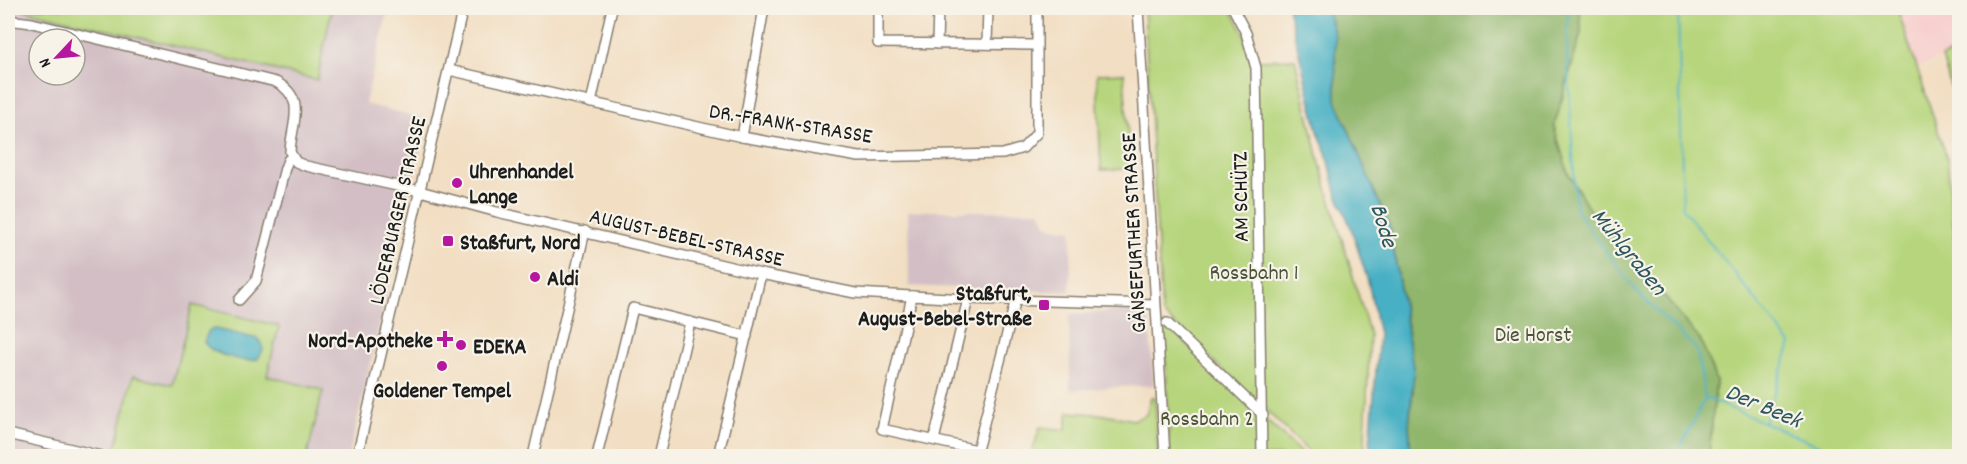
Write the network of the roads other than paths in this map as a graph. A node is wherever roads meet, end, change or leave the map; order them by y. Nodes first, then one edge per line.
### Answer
1 (463, 8) edge
2 (612, 8) edge
3 (764, 8) edge
4 (878, 8) edge
5 (938, 8) edge
6 (988, 8) edge
7 (1037, 8) edge
8 (1138, 8) edge
9 (1233, 8) edge
10 (8, 20) edge
11 (937, 44) junction
12 (987, 44) junction
13 (1036, 45) junction
14 (449, 70) junction
15 (591, 103) junction
16 (742, 137) junction
17 (292, 157) junction
18 (420, 191) junction
19 (585, 231) junction
20 (761, 274) junction
21 (912, 296) junction
22 (968, 299) junction
23 (1016, 299) junction
24 (239, 300) dead end
25 (1155, 304) junction
26 (690, 322) junction
27 (1167, 323) dead end
28 (747, 336) junction
29 (1263, 415) junction
30 (8, 434) edge
31 (934, 440) junction
32 (101, 456) edge
33 (357, 456) edge
34 (533, 456) edge
35 (597, 456) edge
36 (658, 456) edge
37 (718, 456) edge
38 (1164, 456) edge
39 (1262, 456) edge

1 - 14 street, LÖDERBURGER STRASSE
2 - 15 street
3 - 16 street
4 - 11 street
5 - 11 street
6 - 12 street
7 - 13 street, DR.-FRANK-STRASSE
8 - 25 street, GÄNSEFURTHER STRASSE
9 - 29 street, AM SCHÜTZ
10 - 17 street
11 - 12 street
12 - 13 street
13 - 16 street, DR.-FRANK-STRASSE
14 - 15 street, DR.-FRANK-STRASSE
14 - 18 street, LÖDERBURGER STRASSE
15 - 16 street, DR.-FRANK-STRASSE
17 - 18 street, AUGUST-BEBEL-STRASSE
17 - 24 street
18 - 19 street, AUGUST-BEBEL-STRASSE
18 - 33 street, LÖDERBURGER STRASSE
19 - 20 street, AUGUST-BEBEL-STRASSE
19 - 34 street
20 - 21 street, AUGUST-BEBEL-STRASSE
20 - 28 street
21 - 22 street, AUGUST-BEBEL-STRASSE
21 - 31 street
22 - 23 street, AUGUST-BEBEL-STRASSE
22 - 31 street
23 - 25 street, AUGUST-BEBEL-STRASSE
23 - 31 street
25 - 38 street, GÄNSEFURTHER STRASSE
26 - 28 street
26 - 35 street
26 - 36 street
27 - 29 street
28 - 37 street
29 - 39 street, AM SCHÜTZ
30 - 32 street

